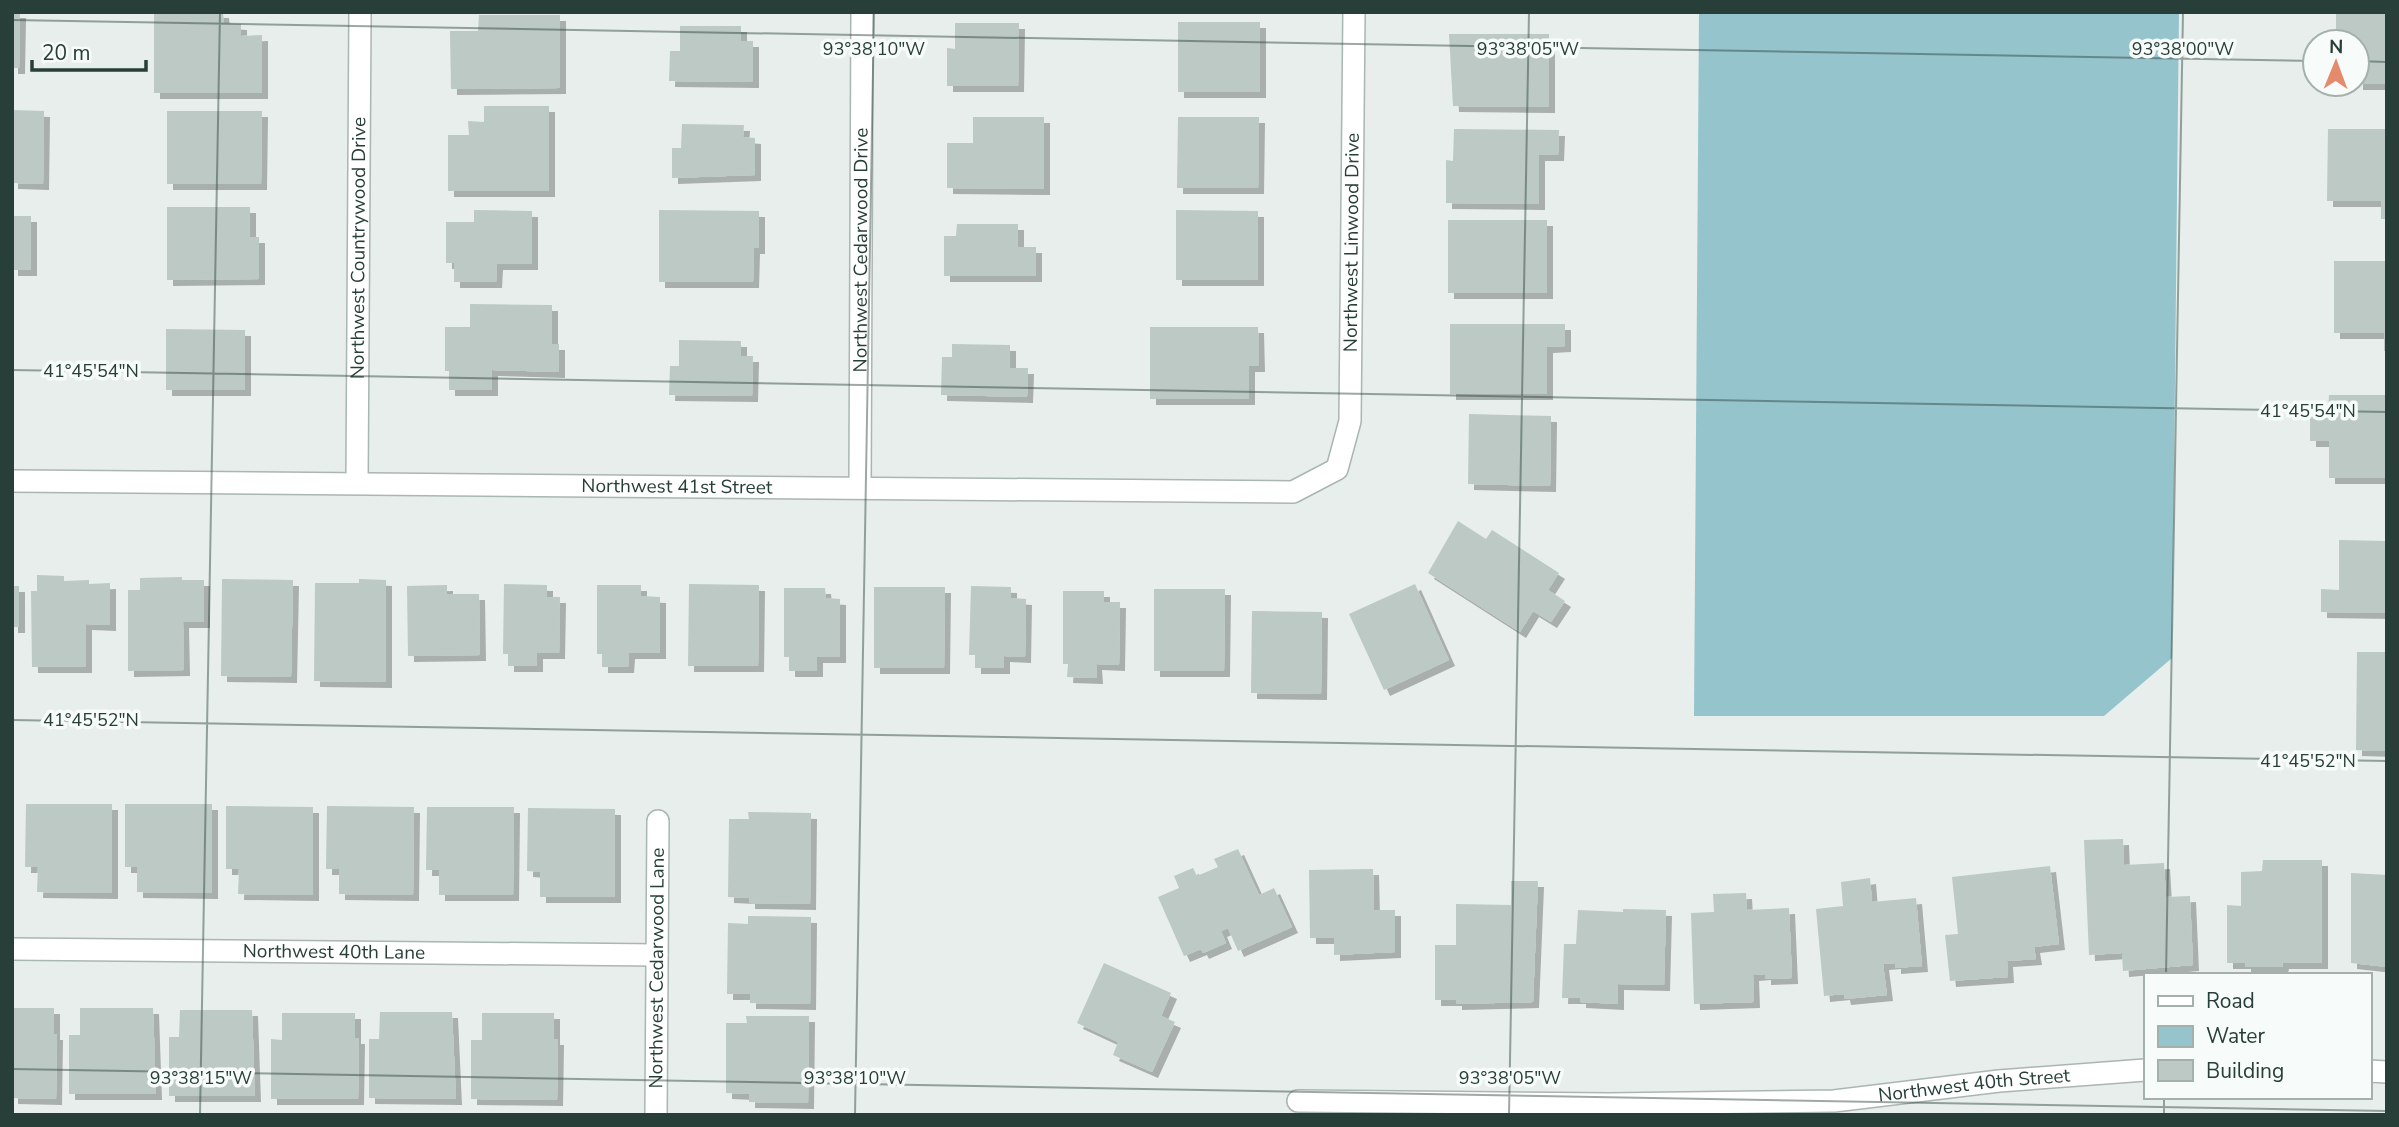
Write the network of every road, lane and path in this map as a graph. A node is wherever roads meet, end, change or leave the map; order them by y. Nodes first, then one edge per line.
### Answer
1 (360, 12) edge
2 (862, 12) edge
3 (1354, 12) edge
4 (1337, 470) joint
5 (12, 481) edge
6 (356, 482) junction
7 (860, 488) junction
8 (658, 821) dead end
9 (12, 949) edge
10 (657, 956) junction
11 (2144, 1070) edge
12 (1298, 1101) dead end
13 (656, 1115) edge

1 - 6 street, Northwest Countrywood Drive
2 - 7 street, Northwest Cedarwood Drive
3 - 4 street, Northwest Linwood Drive
4 - 7 street, Northwest 41st Street
5 - 6 street, Northwest 41st Street
6 - 7 street, Northwest 41st Street
8 - 10 street, Northwest Cedarwood Lane
9 - 10 street, Northwest 40th Lane
10 - 13 street, Northwest Cedarwood Lane
11 - 12 street, Northwest 40th Street

